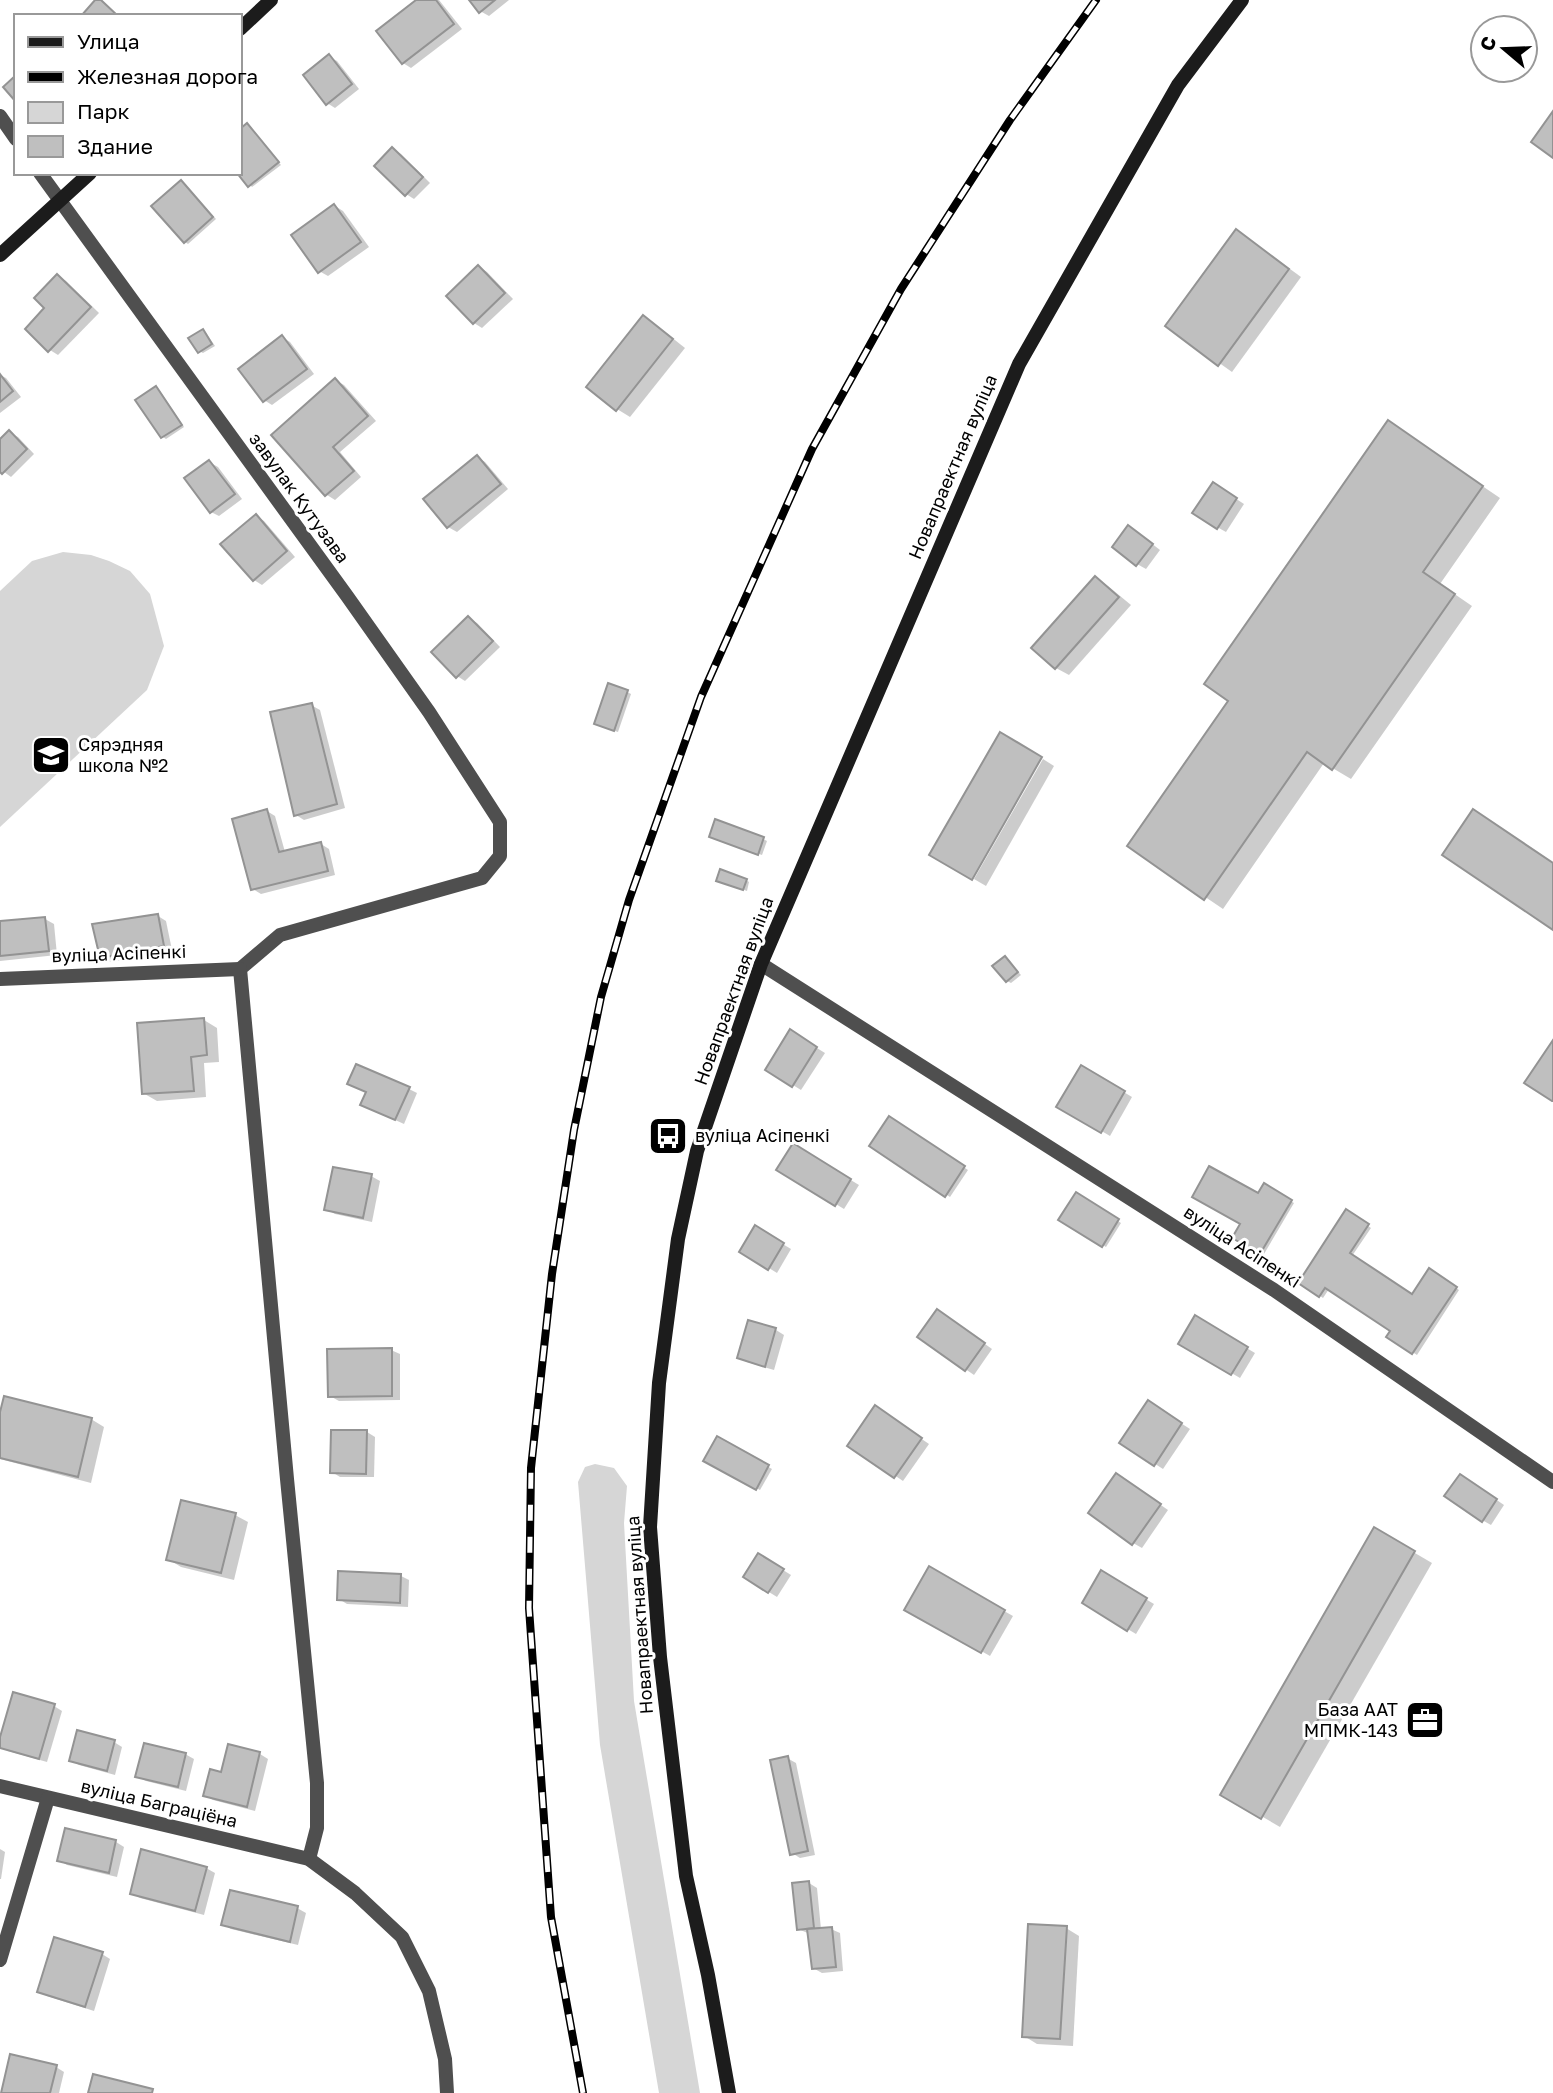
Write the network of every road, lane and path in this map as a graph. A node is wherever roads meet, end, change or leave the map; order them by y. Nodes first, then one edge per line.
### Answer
1 (271, 0) edge
2 (1242, 0) edge
3 (242, 27) edge
4 (0, 116) edge
5 (14, 135) edge
6 (41, 175) edge
7 (88, 175) edge
8 (60, 202) junction
9 (0, 255) edge
10 (761, 964) junction
11 (240, 969) junction
12 (0, 979) edge
13 (1553, 1482) edge
14 (0, 1786) edge
15 (48, 1798) junction
16 (309, 1858) junction
17 (0, 1961) edge
18 (447, 2093) edge
19 (729, 2093) edge

1 - 3 street
2 - 10 street, Новапраектная вуліца
4 - 5 street
6 - 8 street, завулак Кутузава
7 - 8 street
8 - 9 street
8 - 11 street, завулак Кутузава
10 - 13 street, вуліца Асіпенкі
10 - 19 street, Новапраектная вуліца
11 - 12 street, вуліца Асіпенкі
11 - 16 street
14 - 15 street, вуліца Баграціёна
15 - 16 street, вуліца Баграціёна
15 - 17 street
16 - 18 street

